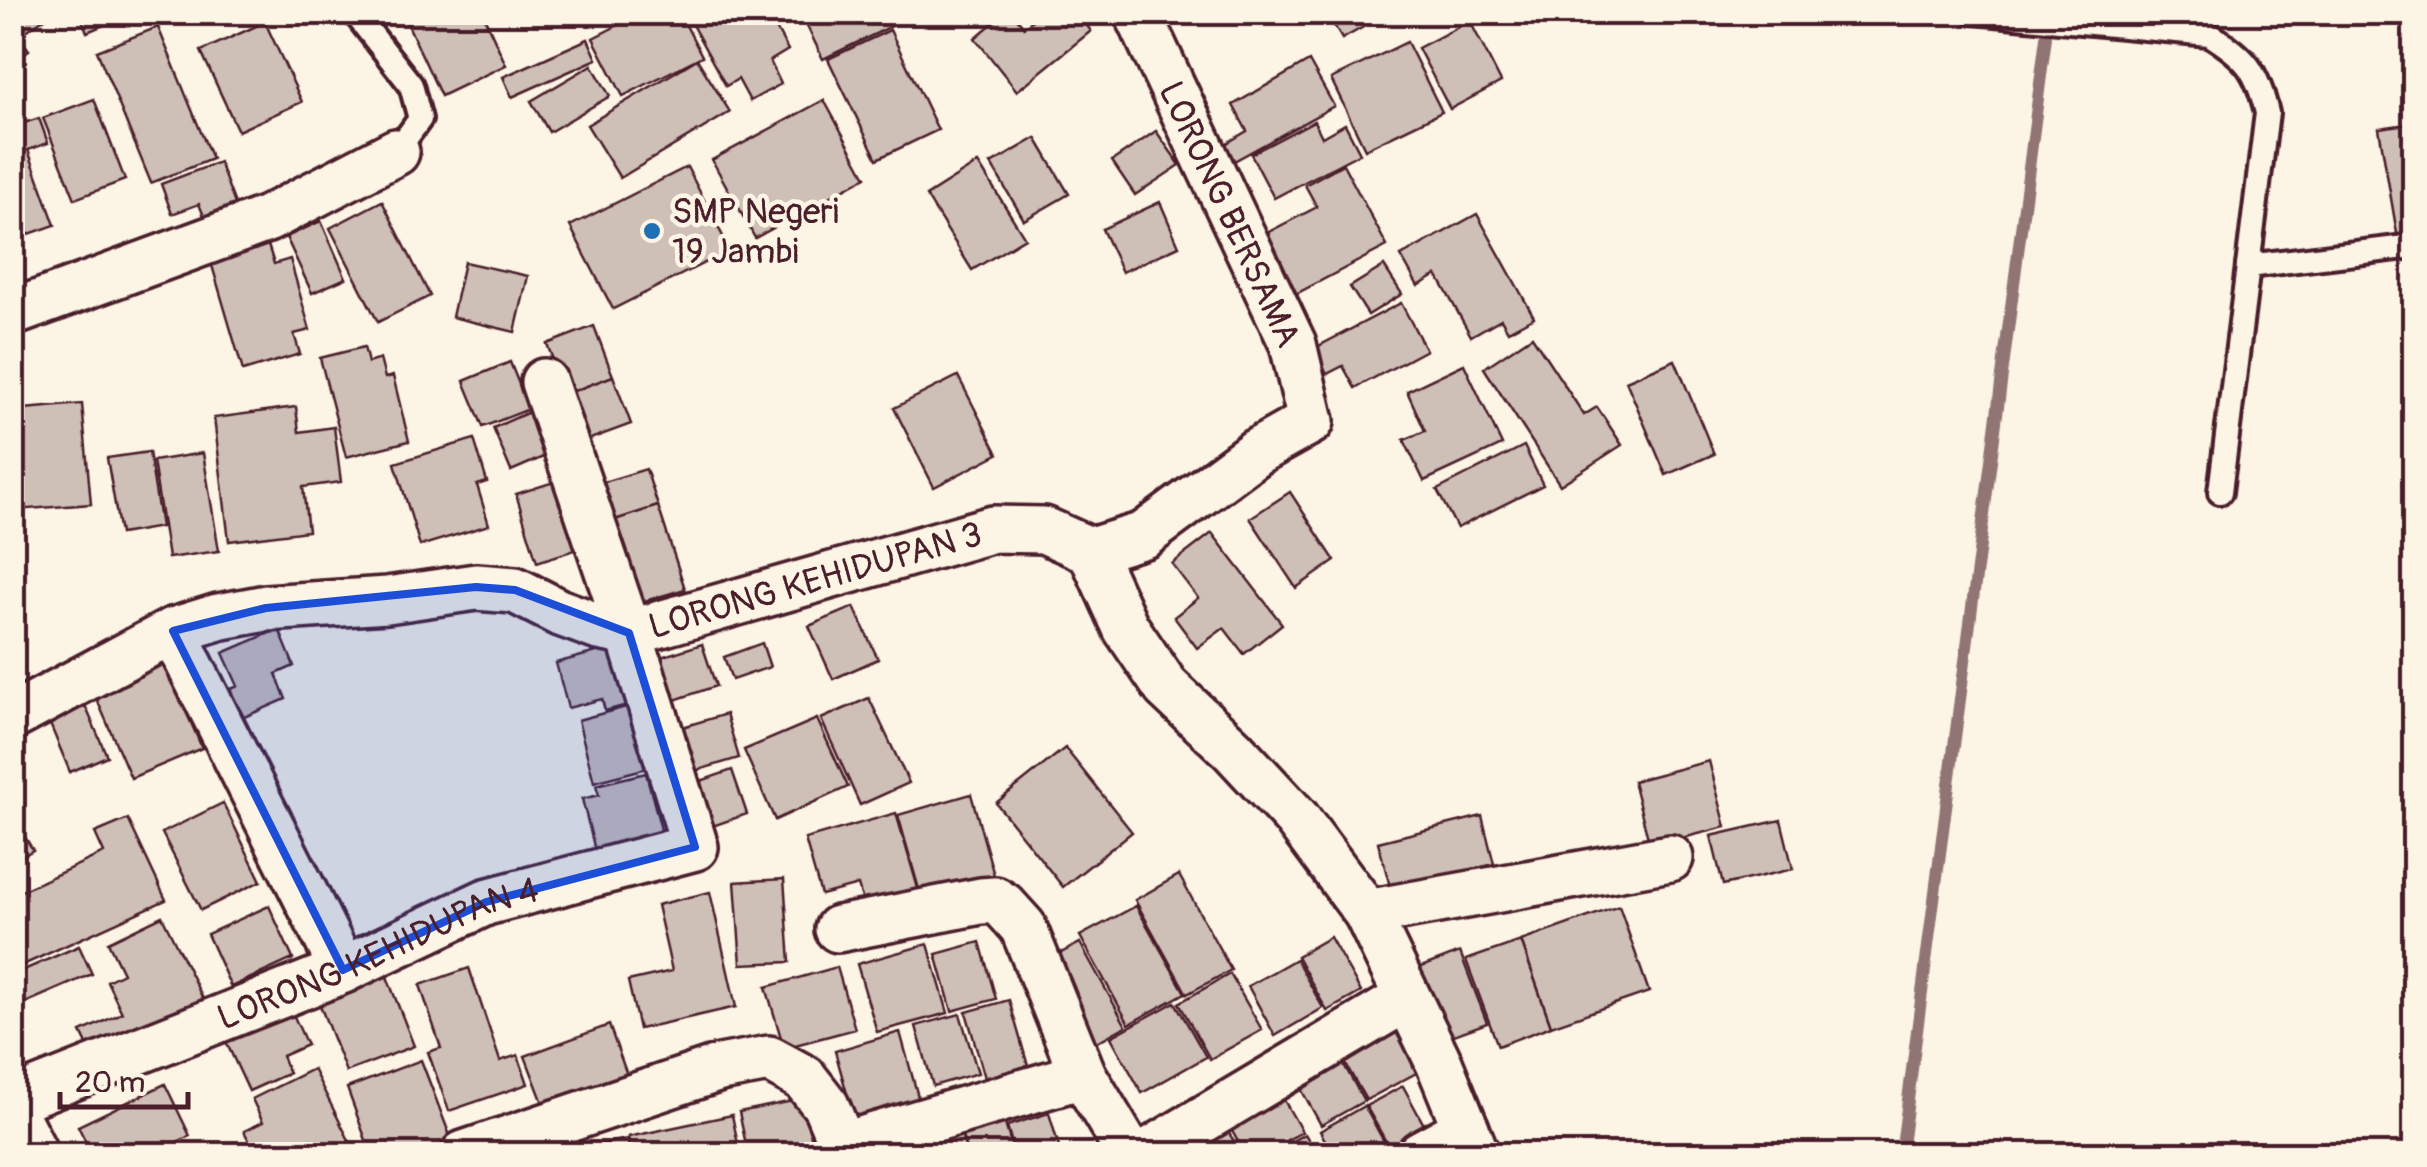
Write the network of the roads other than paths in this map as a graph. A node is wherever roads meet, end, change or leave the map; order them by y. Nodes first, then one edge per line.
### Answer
1 (354, 12) edge
2 (1137, 12) edge
3 (1974, 12) edge
4 (396, 152) joint
5 (2414, 246) edge
6 (2248, 266) junction
7 (12, 313) edge
8 (544, 382) dead end
9 (2220, 492) dead end
10 (1092, 551) junction
11 (173, 632) junction
12 (629, 633) junction
13 (12, 717) edge
14 (1670, 858) dead end
15 (1367, 912) junction
16 (838, 929) dead end
17 (343, 970) junction
18 (1407, 998) junction
19 (1083, 1074) junction
20 (12, 1105) edge
21 (1471, 1142) edge
22 (845, 1150) edge
23 (35, 1154) edge
24 (464, 1154) edge
25 (1130, 1154) edge
26 (1144, 1154) edge
27 (1420, 1154) edge

1 - 4 lane
2 - 10 street, LORONG BERSAMA
3 - 6 lane
4 - 7 street
5 - 6 lane
6 - 9 lane
8 - 12 street
10 - 12 street, LORONG KEHIDUPAN 3
10 - 15 street
11 - 12 street, LORONG KEHIDUPAN 3
11 - 13 street, LORONG KEHIDUPAN 3
11 - 17 street
12 - 17 street, LORONG KEHIDUPAN 4
14 - 15 street
15 - 18 street
16 - 19 street
17 - 20 street, LORONG KEHIDUPAN 4
18 - 21 street
18 - 26 street
19 - 22 street
19 - 25 street
20 - 23 street
21 - 27 street
22 - 24 street

